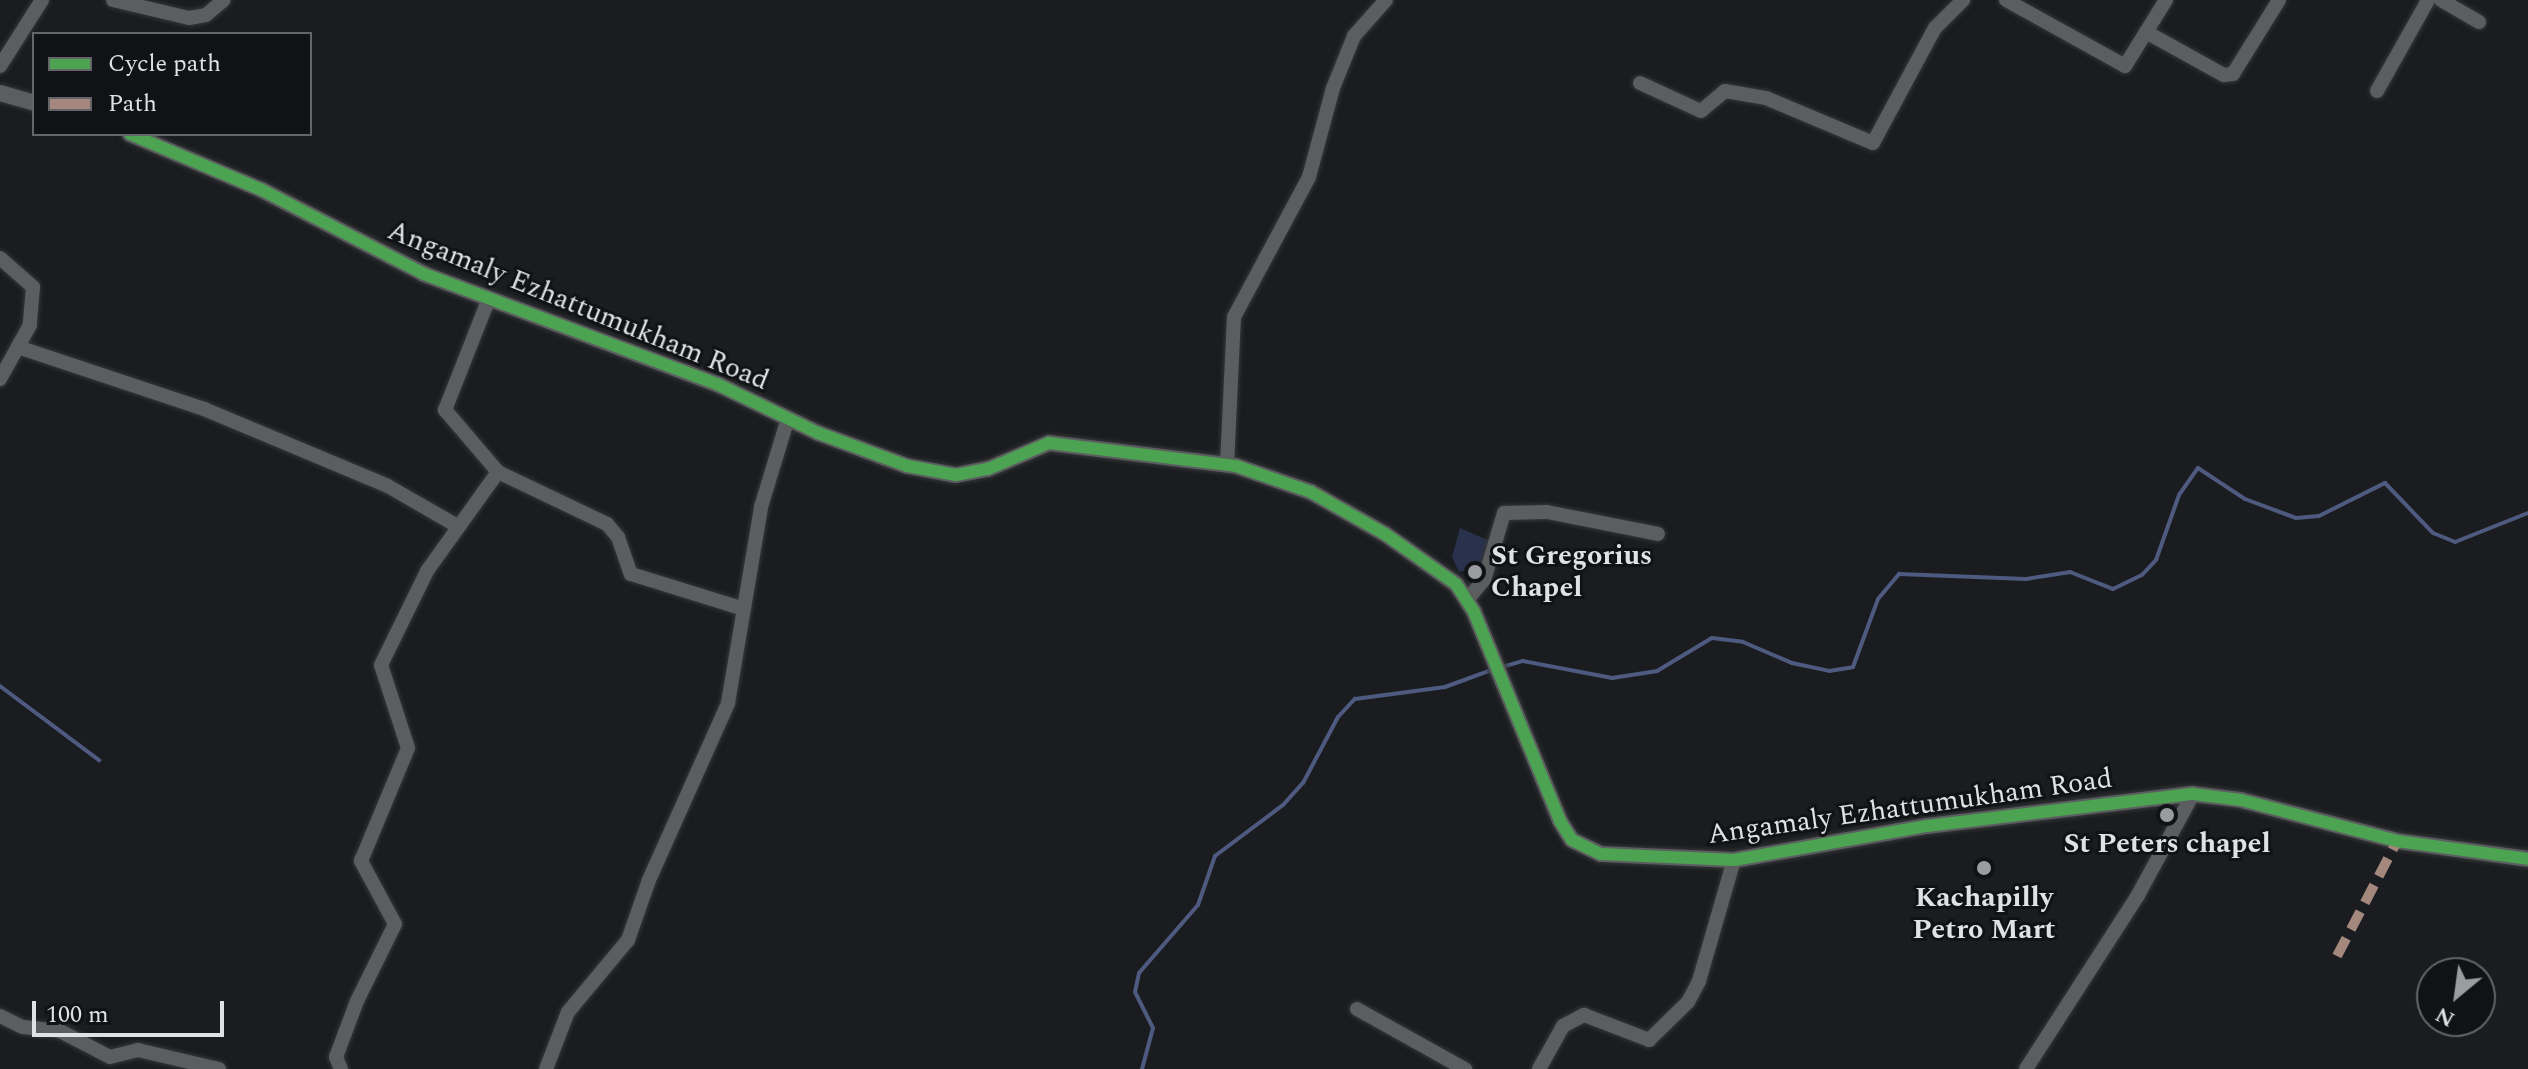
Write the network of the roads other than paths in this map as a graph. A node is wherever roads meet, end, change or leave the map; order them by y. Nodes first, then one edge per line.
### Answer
1 (42, 0) edge
2 (113, 0) edge
3 (224, 0) edge
4 (1386, 0) edge
5 (1963, 0) edge
6 (2006, 0) edge
7 (2166, 0) edge
8 (2279, 0) edge
9 (2428, 0) edge
10 (2441, 0) edge
11 (2479, 22) dead end
12 (2146, 32) junction
13 (0, 66) edge
14 (1640, 83) dead end
15 (2377, 91) dead end
16 (0, 93) edge
17 (32, 102) edge
18 (135, 136) edge
19 (0, 258) edge
20 (488, 301) junction
21 (18, 347) junction
22 (0, 379) edge
23 (788, 418) junction
24 (1227, 465) junction
25 (498, 472) junction
26 (459, 527) junction
27 (1658, 534) dead end
28 (1467, 600) junction
29 (744, 609) junction
30 (2193, 794) junction
31 (2528, 859) edge
32 (1734, 860) junction
33 (1357, 1009) dead end
34 (0, 1016) edge
35 (219, 1069) edge
36 (341, 1069) edge
37 (546, 1069) edge
38 (1465, 1069) edge
39 (1539, 1069) edge
40 (2026, 1069) edge

1 - 13 street
2 - 3 street
4 - 24 street
5 - 14 street
6 - 12 street
7 - 12 street
8 - 12 street
9 - 15 street
10 - 11 street
16 - 17 street
18 - 20 street, Angamaly Ezhattumukham Road
19 - 21 street
20 - 23 street, Angamaly Ezhattumukham Road
20 - 25 street
21 - 22 street
21 - 26 street
23 - 24 street, Angamaly Ezhattumukham Road
23 - 29 street
24 - 28 street, Angamaly Ezhattumukham Road
25 - 26 street
25 - 29 street
26 - 36 street
27 - 28 street
28 - 32 street, Angamaly Ezhattumukham Road
29 - 37 street
30 - 31 street, Angamaly Ezhattumukham Road
30 - 32 street, Angamaly Ezhattumukham Road
30 - 40 street
32 - 39 street
33 - 38 street
34 - 35 street

